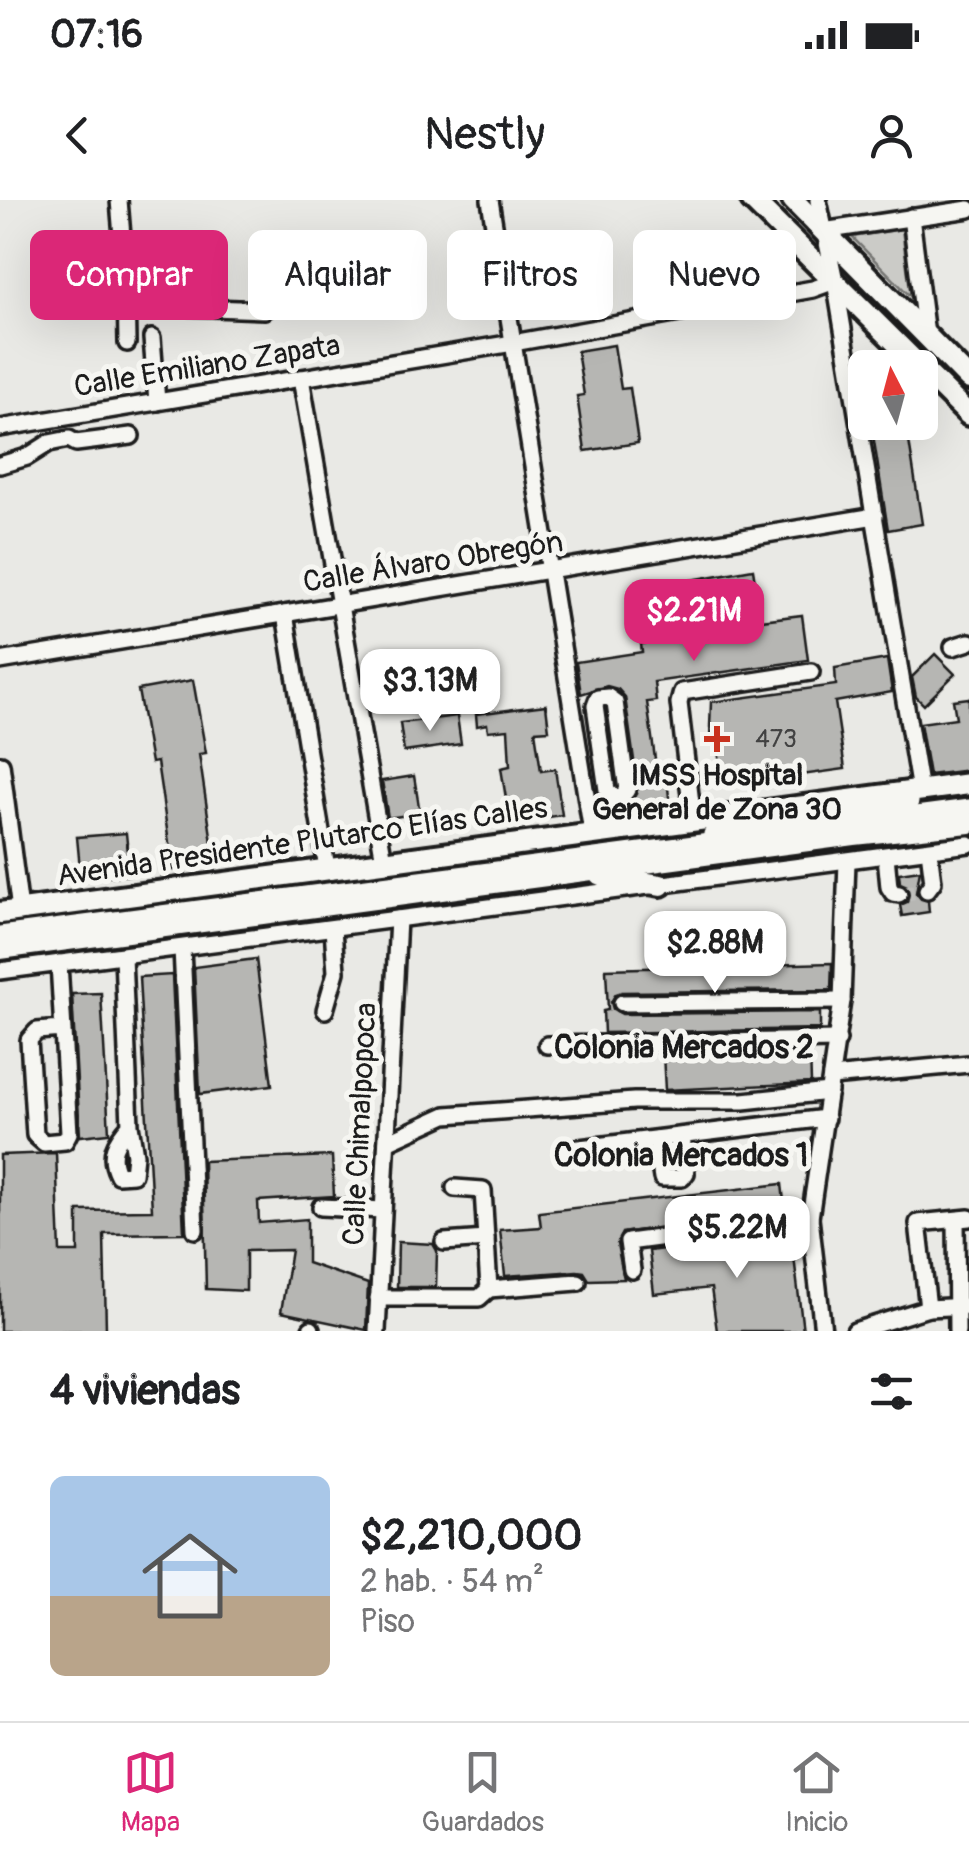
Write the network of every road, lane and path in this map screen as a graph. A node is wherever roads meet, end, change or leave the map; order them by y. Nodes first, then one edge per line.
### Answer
1 (119, 200) edge
2 (490, 200) edge
3 (752, 200) edge
4 (793, 200) edge
5 (818, 200) edge
6 (969, 208) edge
7 (910, 217) junction
8 (121, 230) edge
9 (823, 231) junction
10 (835, 281) junction
11 (127, 320) edge
12 (926, 335) junction
13 (152, 338) dead end
14 (127, 343) dead end
15 (513, 343) junction
16 (301, 378) junction
17 (969, 379) edge
18 (157, 402) junction
19 (969, 415) edge
20 (67, 417) junction
21 (0, 428) edge
22 (132, 436) dead end
23 (69, 439) junction
24 (0, 466) edge
25 (875, 516) junction
26 (552, 570) junction
27 (341, 605) junction
28 (285, 614) junction
29 (0, 661) edge
30 (810, 672) dead end
31 (1, 764) edge
32 (969, 784) edge
33 (920, 791) junction
34 (969, 794) edge
35 (618, 801) junction
36 (969, 807) edge
37 (693, 820) junction
38 (969, 823) edge
39 (622, 828) junction
40 (592, 832) junction
41 (684, 842) junction
42 (969, 844) edge
43 (929, 850) junction
44 (886, 856) junction
45 (384, 861) junction
46 (847, 861) junction
47 (327, 868) junction
48 (578, 871) junction
49 (661, 885) junction
50 (927, 890) dead end
51 (899, 894) dead end
52 (10, 912) edge
53 (398, 919) junction
54 (333, 928) junction
55 (0, 934) edge
56 (182, 948) junction
57 (0, 949) edge
58 (123, 956) junction
59 (59, 964) junction
60 (0, 971) edge
61 (842, 1001) junction
62 (622, 1003) dead end
63 (325, 1010) dead end
64 (62, 1030) junction
65 (838, 1040) junction
66 (546, 1045) dead end
67 (969, 1064) edge
68 (830, 1084) junction
69 (826, 1118) junction
70 (130, 1124) dead end
71 (682, 1136) junction
72 (656, 1139) junction
73 (386, 1142) junction
74 (563, 1150) dead end
75 (454, 1188) dead end
76 (321, 1207) dead end
77 (383, 1210) junction
78 (810, 1218) junction
79 (963, 1219) edge
80 (195, 1230) dead end
81 (486, 1239) junction
82 (444, 1242) dead end
83 (632, 1270) dead end
84 (578, 1282) dead end
85 (489, 1289) junction
86 (378, 1298) junction
87 (962, 1306) edge
88 (928, 1308) junction
89 (377, 1331) edge
90 (823, 1331) edge
91 (855, 1331) edge
92 (956, 1331) edge

1 - 8 street
2 - 15 street
3 - 10 main road
4 - 9 main road
5 - 9 street
6 - 7 street
7 - 9 street
7 - 12 street
9 - 10 street
9 - 12 main road
10 - 15 street, Calle Emiliano Zapata
10 - 19 main road
10 - 25 street
11 - 14 street
12 - 17 main road
13 - 18 street
15 - 16 street, Calle Emiliano Zapata
15 - 26 street
16 - 18 street, Calle Emiliano Zapata
16 - 27 street
18 - 20 street, Calle Emiliano Zapata
20 - 21 street, Calle Emiliano Zapata
20 - 23 street
22 - 23 street
23 - 24 street
25 - 26 street, Calle Álvaro Obregón
25 - 33 street
26 - 27 street, Calle Álvaro Obregón
26 - 40 street
27 - 28 street, Calle Álvaro Obregón
27 - 45 street
28 - 29 street, Calle Álvaro Obregón
28 - 47 street
30 - 37 street
31 - 52 street
32 - 33 main road, Avenida Presidente Plutarco Elías Calles
33 - 37 main road, Avenida Presidente Plutarco Elías Calles
34 - 41 street
35 - 35 street
35 - 39 street
36 - 41 street
37 - 39 main road, Avenida Presidente Plutarco Elías Calles
38 - 48 main road
39 - 40 main road, Avenida Presidente Plutarco Elías Calles
40 - 45 main road, Avenida Presidente Plutarco Elías Calles
41 - 55 street
42 - 43 street
43 - 44 street
43 - 50 street
44 - 46 street
44 - 51 street
45 - 47 main road, Avenida Presidente Plutarco Elías Calles
46 - 49 street
46 - 61 street
47 - 52 main road, Avenida Presidente Plutarco Elías Calles
48 - 49 main road
48 - 57 main road
49 - 53 street
53 - 54 street
53 - 73 street, Calle Chimalpopoca
54 - 56 street
54 - 63 street
56 - 58 street
56 - 80 street
58 - 59 street
58 - 70 street
59 - 60 street
59 - 64 street
61 - 62 street
61 - 65 street
64 - 64 street
65 - 66 street
65 - 68 street
67 - 68 street
68 - 69 street
68 - 73 street
69 - 71 street
69 - 78 street
71 - 72 street
71 - 72 street
72 - 74 street
73 - 77 street, Calle Chimalpopoca
75 - 81 street
76 - 77 street
77 - 86 street, Calle Chimalpopoca
78 - 83 street
78 - 90 street
79 - 87 street
79 - 88 street
81 - 82 street
81 - 85 street
84 - 85 street
85 - 86 street
86 - 89 street, Calle Chimalpopoca
87 - 88 street
87 - 92 street
88 - 91 street

